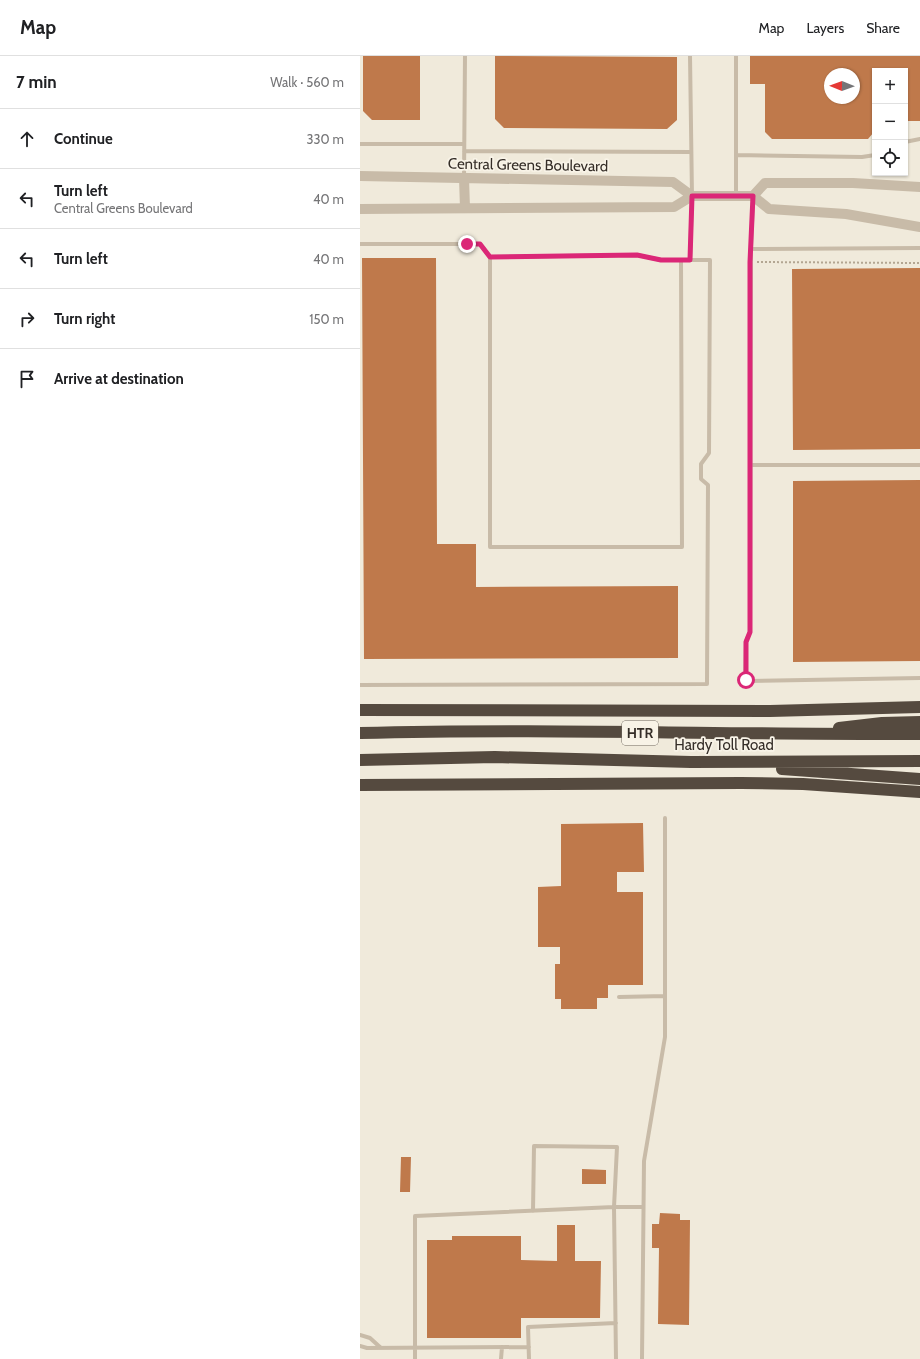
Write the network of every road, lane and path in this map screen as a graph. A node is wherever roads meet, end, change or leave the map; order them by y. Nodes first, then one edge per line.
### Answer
1 (464, 56) edge
2 (690, 56) edge
3 (736, 56) edge
4 (920, 138) edge
5 (908, 141) edge
6 (360, 144) edge
7 (464, 144) junction
8 (464, 151) junction
9 (691, 152) junction
10 (736, 155) junction
11 (872, 155) edge
12 (360, 176) edge
13 (464, 178) junction
14 (920, 187) edge
15 (692, 196) junction
16 (736, 196) junction
17 (753, 196) junction
18 (465, 208) junction
19 (360, 209) edge
20 (920, 227) edge
21 (360, 244) edge
22 (920, 248) edge
23 (751, 249) junction
24 (490, 257) junction
25 (681, 260) junction
26 (690, 260) junction
27 (750, 262) junction
28 (920, 263) edge
29 (750, 465) junction
30 (920, 465) edge
31 (920, 678) edge
32 (360, 685) edge
33 (920, 707) edge
34 (360, 710) edge
35 (920, 722) edge
36 (360, 733) edge
37 (778, 734) junction
38 (920, 734) edge
39 (360, 760) edge
40 (920, 761) edge
41 (691, 762) junction
42 (920, 779) edge
43 (360, 785) edge
44 (920, 792) edge
45 (665, 818) dead end
46 (665, 996) junction
47 (619, 997) dead end
48 (614, 1207) junction
49 (643, 1207) junction
50 (532, 1211) junction
51 (616, 1323) junction
52 (360, 1336) edge
53 (360, 1346) edge
54 (415, 1347) junction
55 (502, 1347) junction
56 (529, 1347) junction
57 (381, 1348) junction
58 (415, 1359) edge
59 (501, 1359) edge
60 (529, 1359) edge
61 (616, 1359) edge
62 (642, 1359) edge

1 - 7 lane
2 - 9 lane
3 - 10 lane
4 - 5 lane
6 - 7 lane
7 - 8 lane
8 - 9 lane
8 - 13 lane
9 - 15 lane
10 - 11 lane
10 - 16 lane
12 - 13 street, Central Greens Boulevard
13 - 15 street, Central Greens Boulevard
13 - 18 street
14 - 17 street
15 - 16 street
15 - 18 street
15 - 26 lane
16 - 17 street
17 - 20 street
17 - 23 lane
18 - 19 street
21 - 24 lane
22 - 23 lane
23 - 27 lane
24 - 25 lane
24 - 25 lane
25 - 26 lane
26 - 32 lane
27 - 28 path
27 - 29 lane
29 - 30 lane
29 - 31 lane
33 - 34 highway
35 - 37 highway
36 - 37 highway, Hardy Toll Road / HTR
37 - 38 highway, Hardy Toll Road / HTR
39 - 41 highway, Hardy Toll Road / HTR
40 - 41 highway, Hardy Toll Road / HTR
41 - 42 highway
43 - 44 highway
45 - 46 lane
46 - 47 lane
46 - 49 lane
48 - 49 lane
48 - 50 lane
48 - 50 lane
48 - 51 lane
49 - 62 lane
50 - 54 lane
51 - 56 lane
51 - 61 lane
52 - 57 lane
53 - 57 lane
54 - 55 lane
54 - 57 lane
54 - 58 lane
55 - 56 lane
55 - 59 lane
56 - 60 lane

